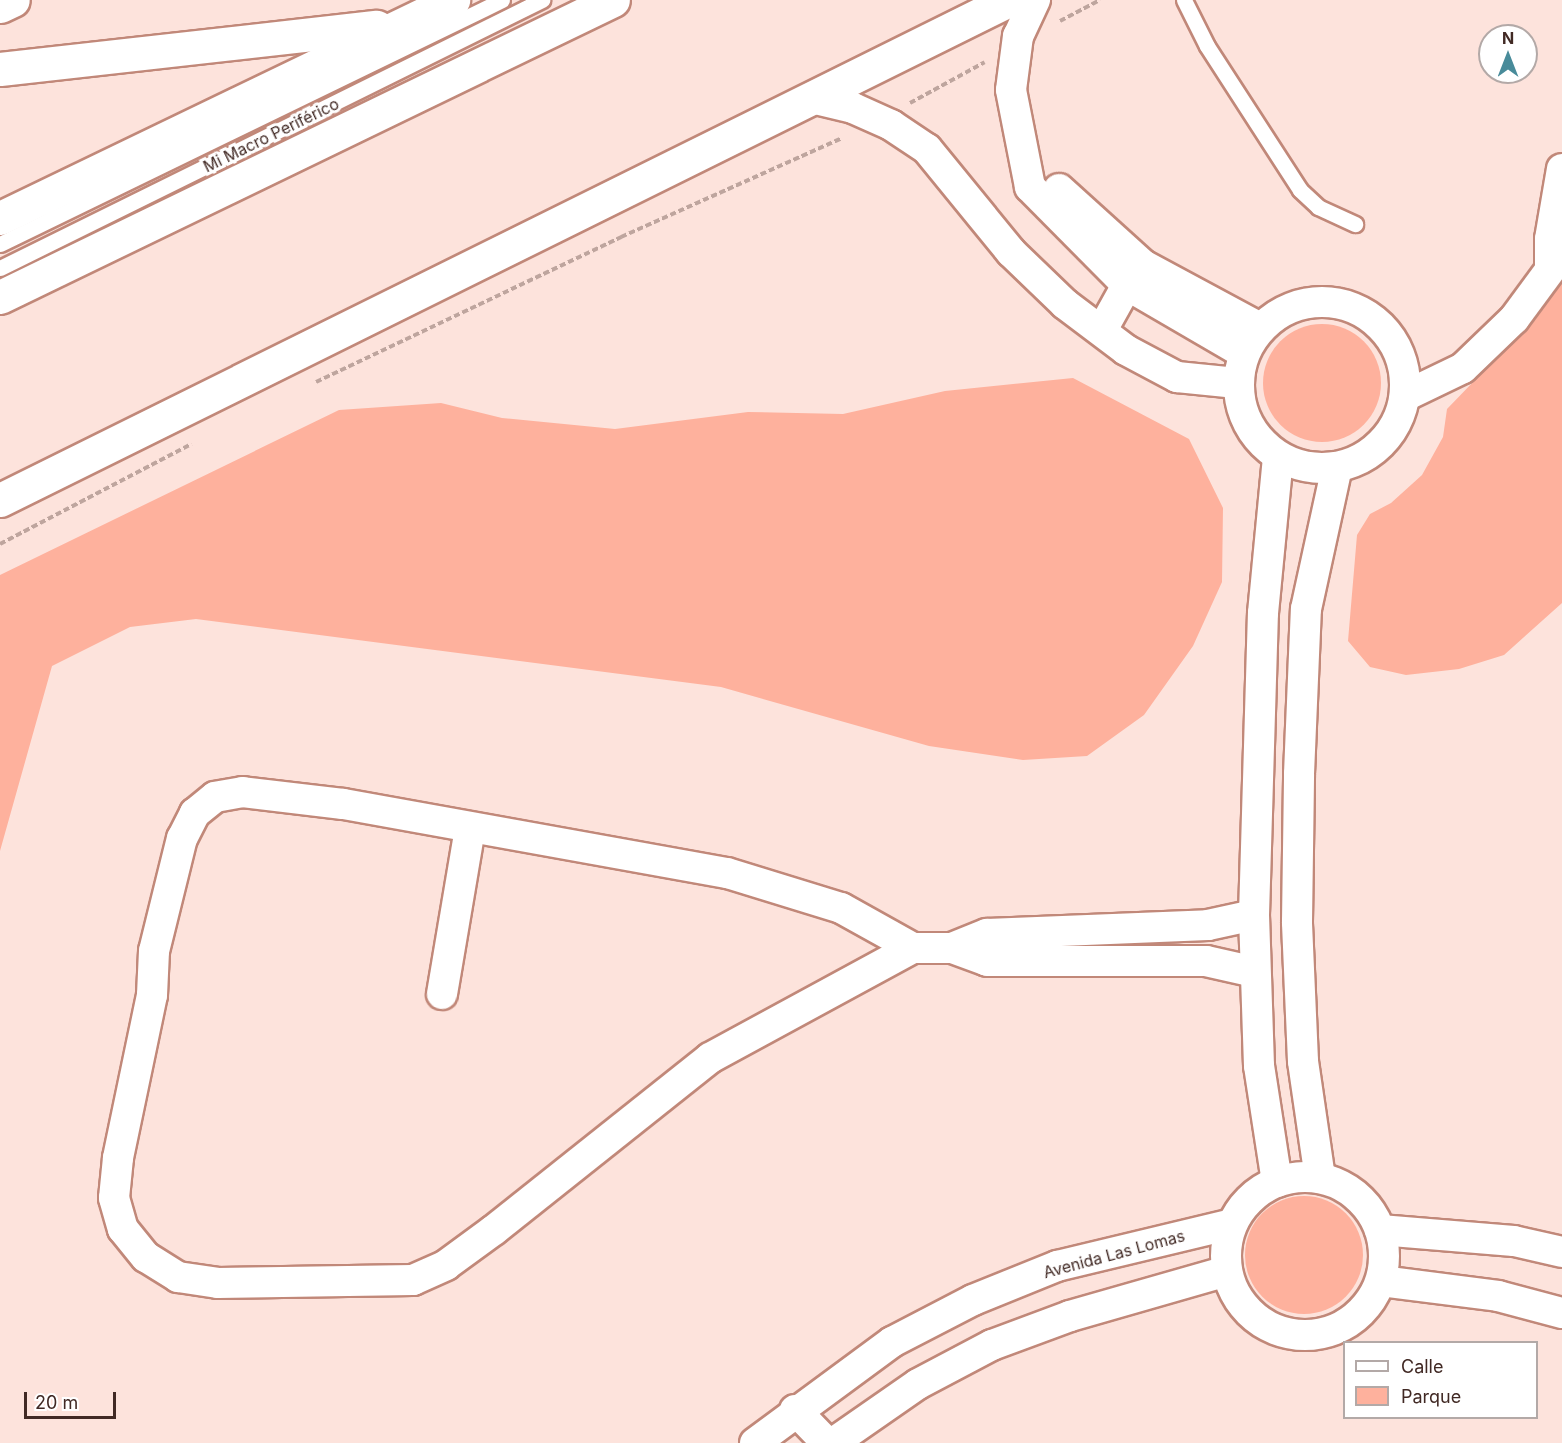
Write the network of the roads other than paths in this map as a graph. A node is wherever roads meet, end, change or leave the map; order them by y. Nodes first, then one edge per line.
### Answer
1 (13, 0) edge
2 (453, 0) edge
3 (502, 0) edge
4 (542, 0) edge
5 (613, 0) edge
6 (1009, 0) edge
7 (1035, 0) edge
8 (1184, 0) edge
9 (0, 6) edge
10 (403, 24) junction
11 (0, 69) edge
12 (811, 98) junction
13 (1026, 159) junction
14 (1562, 169) edge
15 (0, 219) edge
16 (1355, 224) dead end
17 (0, 244) edge
18 (1556, 262) edge
19 (0, 268) edge
20 (1127, 285) junction
21 (0, 297) edge
22 (1260, 328) junction
23 (1102, 330) junction
24 (1244, 353) junction
25 (1237, 383) junction
26 (1405, 396) junction
27 (1278, 457) junction
28 (1337, 467) junction
29 (0, 500) edge
30 (470, 828) junction
31 (1254, 915) junction
32 (913, 948) junction
33 (952, 948) junction
34 (1255, 972) junction
35 (442, 994) dead end
36 (1320, 1178) junction
37 (1277, 1182) junction
38 (1232, 1224) junction
39 (1380, 1230) junction
40 (1562, 1252) edge
41 (1227, 1271) junction
42 (1381, 1281) junction
43 (1562, 1312) edge
44 (795, 1410) junction
45 (755, 1443) edge
46 (827, 1443) edge
47 (833, 1443) edge

1 - 9 main road
2 - 10 main road
3 - 17 lane, Mi Macro Periférico
4 - 19 lane, Mi Macro Periférico
5 - 21 main road
6 - 12 main road
7 - 13 street
8 - 16 lane
10 - 11 main road
10 - 15 main road
12 - 23 street
12 - 29 main road
13 - 20 street
13 - 22 street
14 - 18 street
18 - 26 street
20 - 23 street
20 - 24 street
22 - 24 street
22 - 26 street
23 - 25 street
24 - 25 street
25 - 27 street
26 - 28 street
27 - 28 street
27 - 31 street
28 - 36 street
30 - 32 street
30 - 32 street
30 - 35 street
31 - 33 street
31 - 34 street
32 - 33 street
33 - 34 street
34 - 37 street
36 - 37 street
36 - 39 street
37 - 38 street
38 - 41 street
38 - 44 street, Avenida Las Lomas
39 - 40 street
39 - 42 street
41 - 42 street
41 - 47 street
42 - 43 street
44 - 45 street, Avenida Las Lomas
44 - 46 street

